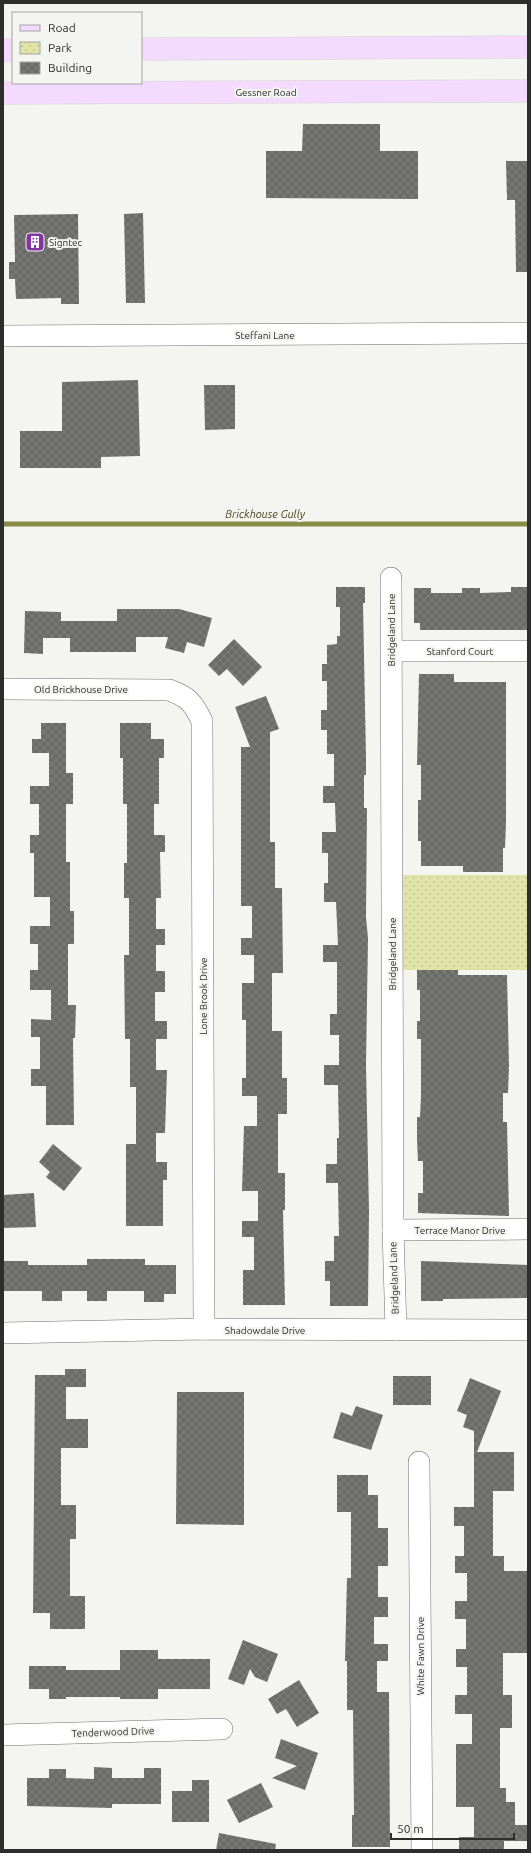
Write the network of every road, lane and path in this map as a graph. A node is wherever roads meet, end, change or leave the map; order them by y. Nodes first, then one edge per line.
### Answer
1 (528, 47) edge
2 (142, 49) edge
3 (528, 91) edge
4 (3, 93) edge
5 (528, 333) edge
6 (3, 336) edge
7 (391, 578) dead end
8 (391, 651) junction
9 (528, 651) edge
10 (3, 689) edge
11 (159, 689) joint
12 (528, 1229) edge
13 (393, 1230) junction
14 (204, 1329) junction
15 (396, 1330) junction
16 (528, 1330) edge
17 (3, 1333) edge
18 (419, 1462) dead end
19 (222, 1729) dead end
20 (3, 1734) edge
21 (422, 1850) edge

1 - 2 main road
3 - 4 main road, Gessner Road
5 - 6 street, Steffani Lane
7 - 8 street, Bridgeland Lane
8 - 9 street, Stanford Court
8 - 13 street, Bridgeland Lane
10 - 11 street, Old Brickhouse Drive
11 - 14 street, Lone Brook Drive
12 - 13 street, Terrace Manor Drive
13 - 15 street, Bridgeland Lane
14 - 15 street, Shadowdale Drive
14 - 17 street, Shadowdale Drive
15 - 16 street, Shadowdale Drive
18 - 21 street, White Fawn Drive
19 - 20 street, Tenderwood Drive

